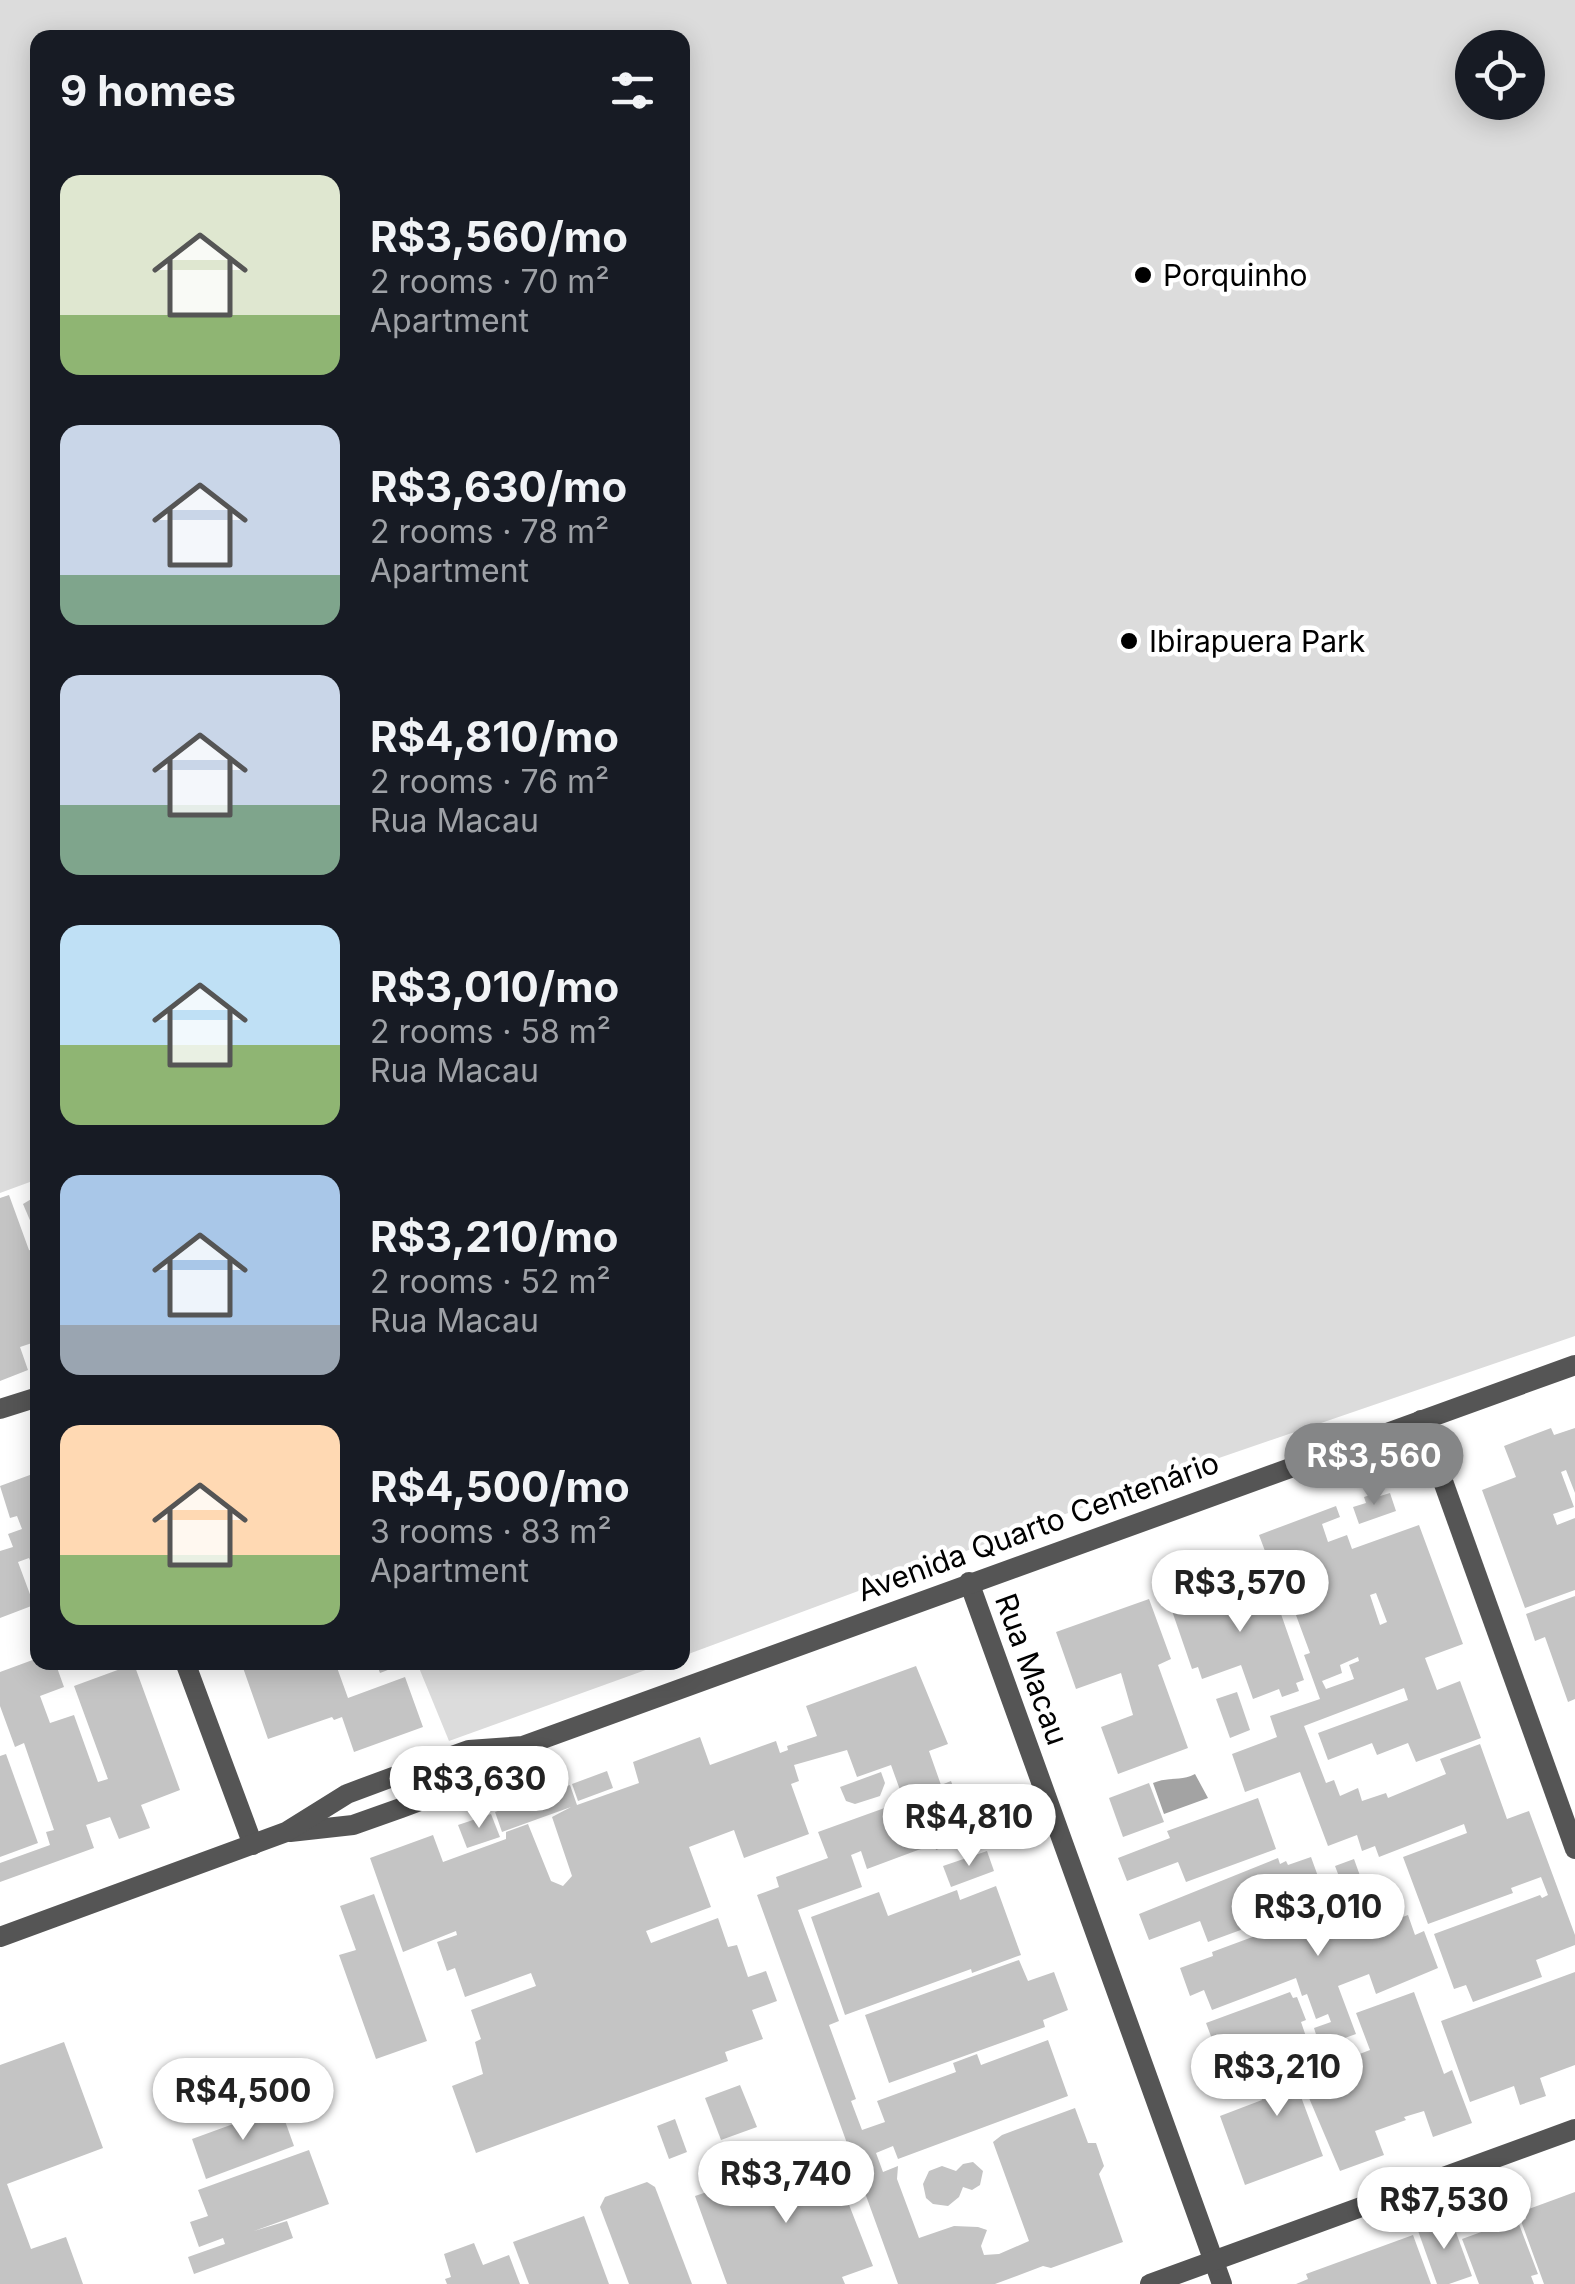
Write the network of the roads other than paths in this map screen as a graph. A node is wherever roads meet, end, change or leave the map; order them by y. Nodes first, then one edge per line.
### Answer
1 (1575, 1365) edge
2 (30, 1399) edge
3 (0, 1410) edge
4 (1421, 1420) junction
5 (969, 1582) junction
6 (188, 1670) edge
7 (523, 1746) junction
8 (286, 1832) junction
9 (253, 1845) junction
10 (1575, 1849) edge
11 (0, 1937) edge
12 (1575, 2129) edge
13 (1213, 2261) junction
14 (1150, 2284) edge
15 (1222, 2284) edge

1 - 4 street, Avenida Quarto Centenário
2 - 3 street
4 - 5 street, Avenida Quarto Centenário
4 - 10 street
5 - 7 street, Avenida Quarto Centenário
5 - 13 street, Rua Macau
6 - 9 street
7 - 8 street, Avenida Quarto Centenário
7 - 8 street, Avenida Quarto Centenário
8 - 9 street, Avenida Quarto Centenário
9 - 11 street, Avenida Quarto Centenário
12 - 13 street
13 - 14 street
13 - 15 street, Rua Macau

